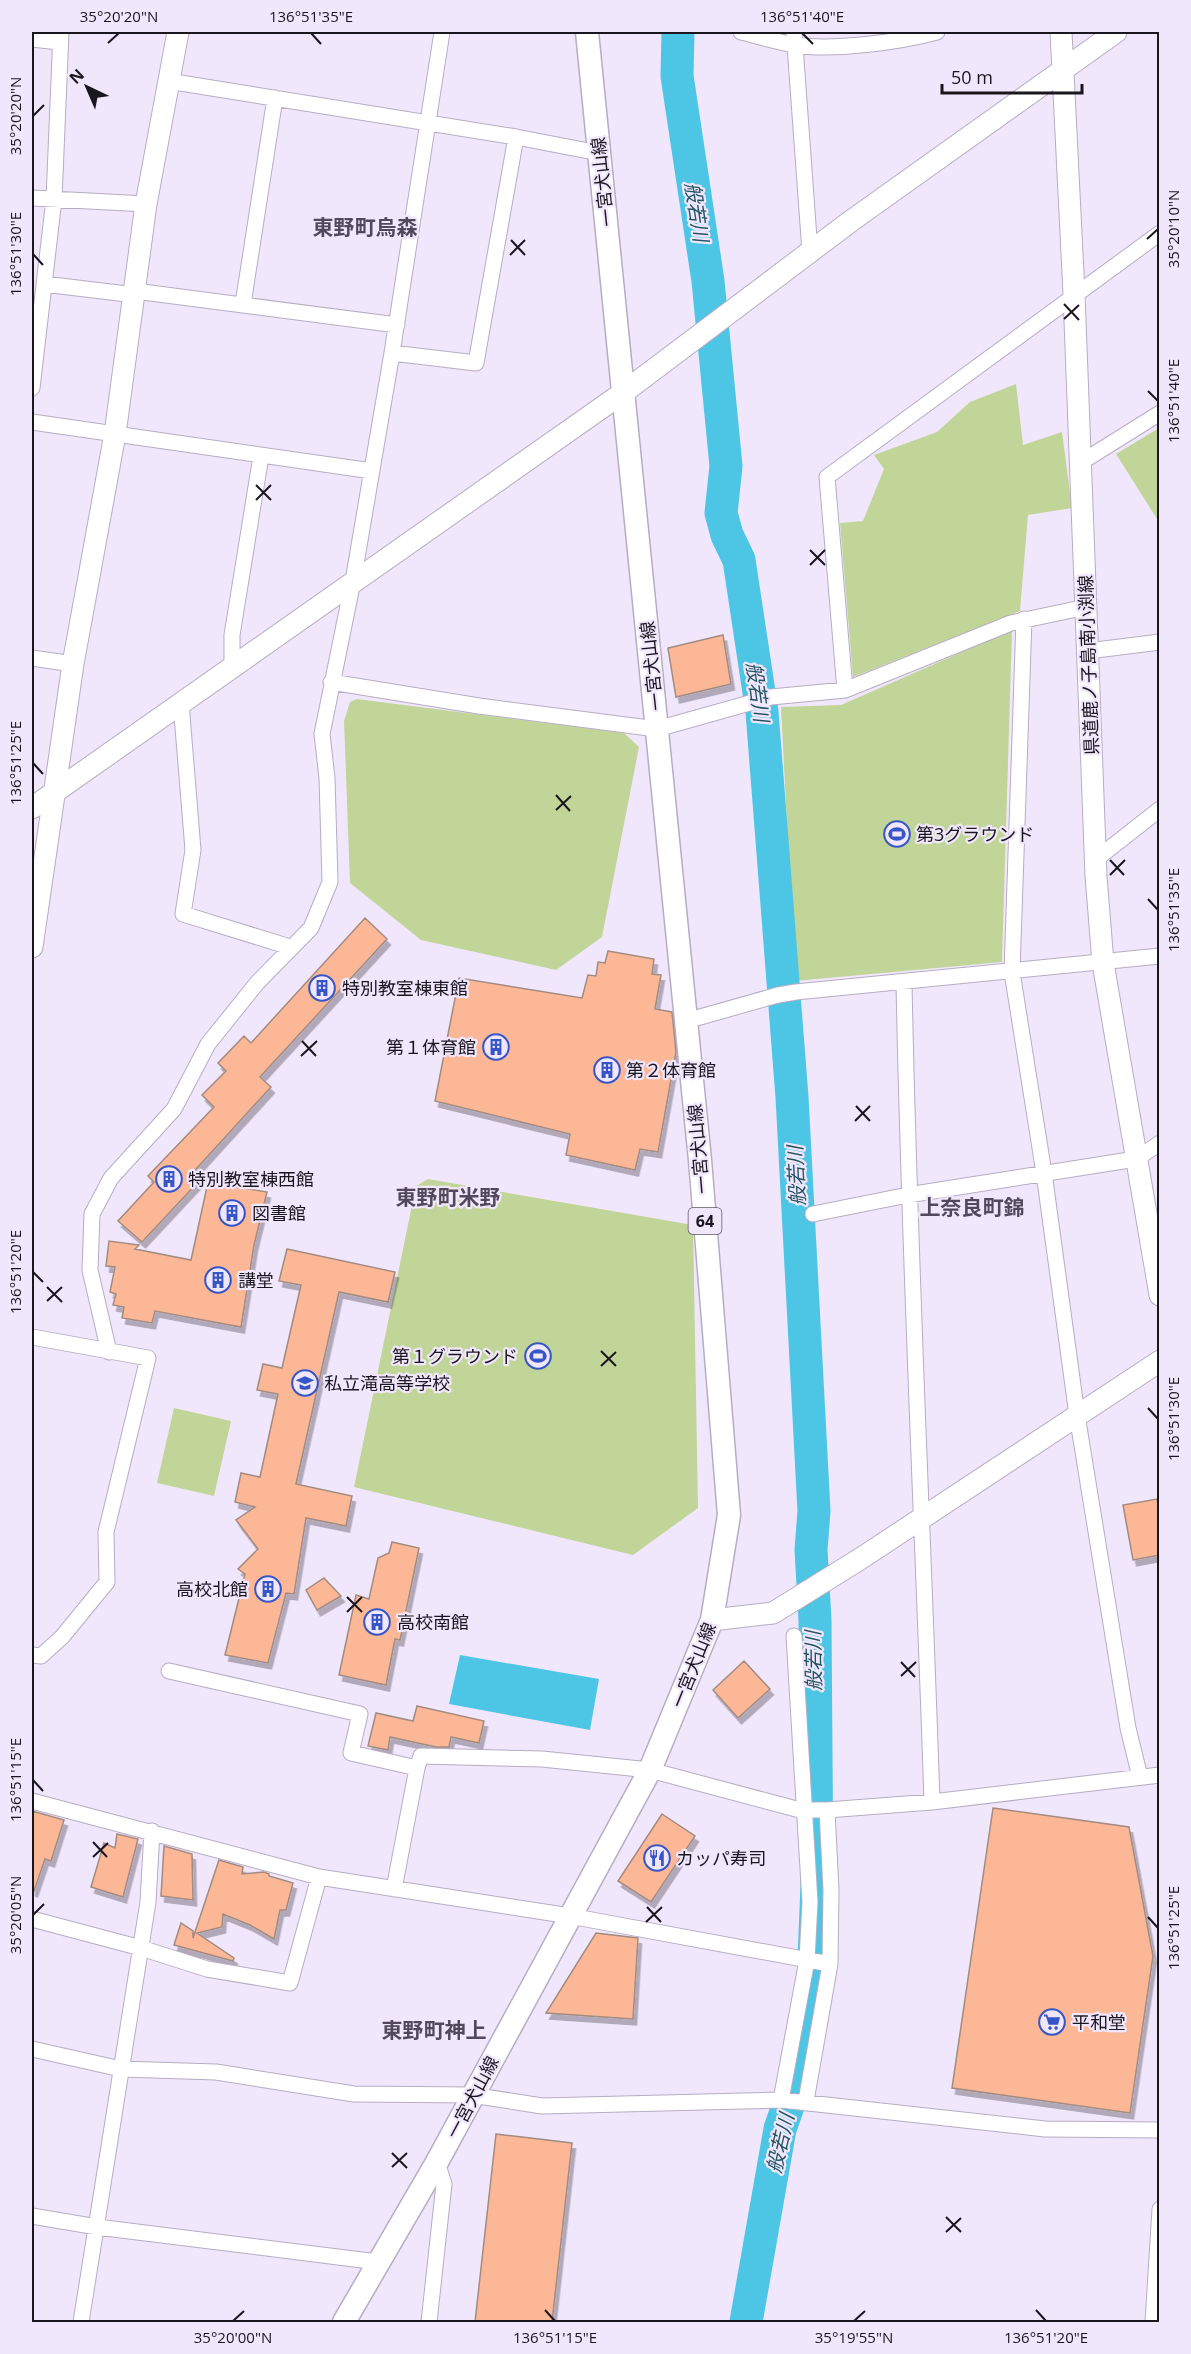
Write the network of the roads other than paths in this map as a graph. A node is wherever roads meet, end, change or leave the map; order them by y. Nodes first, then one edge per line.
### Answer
1 (178, 32) edge
2 (442, 32) edge
3 (586, 32) edge
4 (741, 32) edge
5 (937, 32) edge
6 (1061, 32) edge
7 (1116, 32) edge
8 (60, 37) edge
9 (795, 38) edge
10 (32, 39) edge
11 (1062, 72) junction
12 (168, 81) junction
13 (275, 98) junction
14 (428, 123) junction
15 (516, 137) junction
16 (599, 153) junction
17 (32, 198) edge
18 (54, 199) junction
19 (146, 204) junction
20 (1160, 233) edge
21 (810, 252) junction
22 (44, 284) junction
23 (135, 293) junction
24 (1074, 294) junction
25 (243, 304) junction
26 (397, 325) junction
27 (392, 353) junction
28 (32, 388) edge
29 (624, 392) junction
30 (1160, 413) edge
31 (32, 422) edge
32 (115, 434) junction
33 (261, 456) junction
34 (1080, 463) junction
35 (372, 471) junction
36 (353, 581) junction
37 (1086, 607) junction
38 (1024, 619) junction
39 (1160, 642) edge
40 (1088, 651) junction
41 (32, 658) edge
42 (73, 664) junction
43 (232, 666) junction
44 (331, 682) junction
45 (845, 690) junction
46 (181, 703) junction
47 (657, 729) junction
48 (55, 791) junction
49 (32, 808) edge
50 (1160, 809) edge
51 (1095, 860) junction
52 (32, 947) edge
53 (290, 947) junction
54 (1160, 956) edge
55 (1102, 963) junction
56 (1012, 972) junction
57 (904, 982) junction
58 (686, 1021) junction
59 (1160, 1143) edge
60 (1136, 1159) junction
61 (1044, 1173) junction
62 (908, 1194) junction
63 (813, 1214) dead end
64 (1160, 1295) edge
65 (32, 1336) edge
66 (109, 1352) junction
67 (1160, 1361) edge
68 (1077, 1415) junction
69 (922, 1517) junction
70 (712, 1620) junction
71 (794, 1636) dead end
72 (35, 1658) edge
73 (169, 1671) dead end
74 (417, 1768) junction
75 (650, 1770) junction
76 (1160, 1775) edge
77 (1140, 1777) junction
78 (32, 1801) edge
79 (932, 1802) junction
80 (805, 1809) junction
81 (827, 1810) junction
82 (152, 1831) junction
83 (319, 1877) junction
84 (394, 1888) junction
85 (570, 1916) junction
86 (32, 1919) edge
87 (141, 1948) junction
88 (807, 1960) junction
89 (830, 1964) junction
90 (32, 2049) edge
91 (121, 2070) junction
92 (472, 2095) junction
93 (781, 2100) junction
94 (806, 2101) junction
95 (1160, 2130) edge
96 (437, 2162) junction
97 (1160, 2209) edge
98 (32, 2216) edge
99 (97, 2227) junction
100 (378, 2262) junction
101 (81, 2322) edge
102 (344, 2322) edge
103 (429, 2322) edge
104 (1153, 2322) edge

1 - 12 street
2 - 14 street
3 - 16 main road, 一宮犬山線 / 64
4 - 9 street
5 - 9 street
6 - 11 street, 県道鹿ノ子島南小渕線
7 - 11 street
8 - 10 street
8 - 18 street
9 - 21 street
11 - 21 street
11 - 24 street, 県道鹿ノ子島南小渕線
12 - 13 street
12 - 19 street
13 - 14 street
13 - 25 street
14 - 15 street
14 - 26 street
15 - 16 street
15 - 27 street
16 - 29 main road, 一宮犬山線 / 64
17 - 18 street
18 - 19 street
18 - 22 street
19 - 23 street
20 - 24 street
21 - 29 street
22 - 23 street
22 - 28 street
23 - 25 street
23 - 32 street
24 - 34 street, 県道鹿ノ子島南小渕線
24 - 45 street
25 - 26 street
26 - 27 street
27 - 35 street
29 - 36 street
29 - 47 main road, 一宮犬山線 / 64
30 - 34 street
31 - 32 street
32 - 33 street
32 - 42 street
33 - 35 street
33 - 43 street
34 - 37 street, 県道鹿ノ子島南小渕線
35 - 36 street
36 - 43 street
36 - 44 street
37 - 38 street
37 - 40 street, 県道鹿ノ子島南小渕線
38 - 45 street
38 - 56 street
39 - 40 street
40 - 51 street, 県道鹿ノ子島南小渕線
41 - 42 street
42 - 48 street
43 - 46 street
44 - 47 street
44 - 53 street
45 - 47 street
46 - 48 street
46 - 53 street
47 - 58 main road, 一宮犬山線 / 64
48 - 49 street
48 - 52 street
50 - 51 street
51 - 55 street, 県道鹿ノ子島南小渕線
53 - 66 street
54 - 55 street
55 - 56 street
55 - 60 street, 県道鹿ノ子島南小渕線
56 - 57 street
56 - 61 street
57 - 58 street
57 - 62 street
58 - 70 main road, 一宮犬山線 / 64
59 - 60 street
60 - 61 street
60 - 64 street, 県道鹿ノ子島南小渕線
61 - 62 street
61 - 68 street
62 - 63 street
62 - 69 street
65 - 66 street
66 - 72 street
67 - 68 street
68 - 69 street
68 - 77 street
69 - 70 street
69 - 79 street
70 - 75 main road, 一宮犬山線 / 64
71 - 80 street
73 - 74 street
74 - 75 street
74 - 84 street
75 - 80 street
75 - 85 main road, 一宮犬山線 / 64
76 - 77 street
77 - 79 street
78 - 82 street
79 - 81 street
80 - 81 street
80 - 88 street
81 - 89 street
82 - 83 street
82 - 87 street
83 - 84 street
83 - 87 street
84 - 85 street
85 - 88 street
85 - 92 main road, 一宮犬山線 / 64
86 - 87 street
87 - 91 street
88 - 89 street
88 - 93 street
89 - 94 street
90 - 91 street
91 - 92 street
91 - 99 street
92 - 93 street
92 - 96 main road, 一宮犬山線 / 64
93 - 94 street
94 - 95 street
96 - 100 main road, 一宮犬山線 / 64
96 - 103 street
97 - 104 street
98 - 99 street
99 - 100 street
99 - 101 street
100 - 102 main road, 一宮犬山線 / 64

